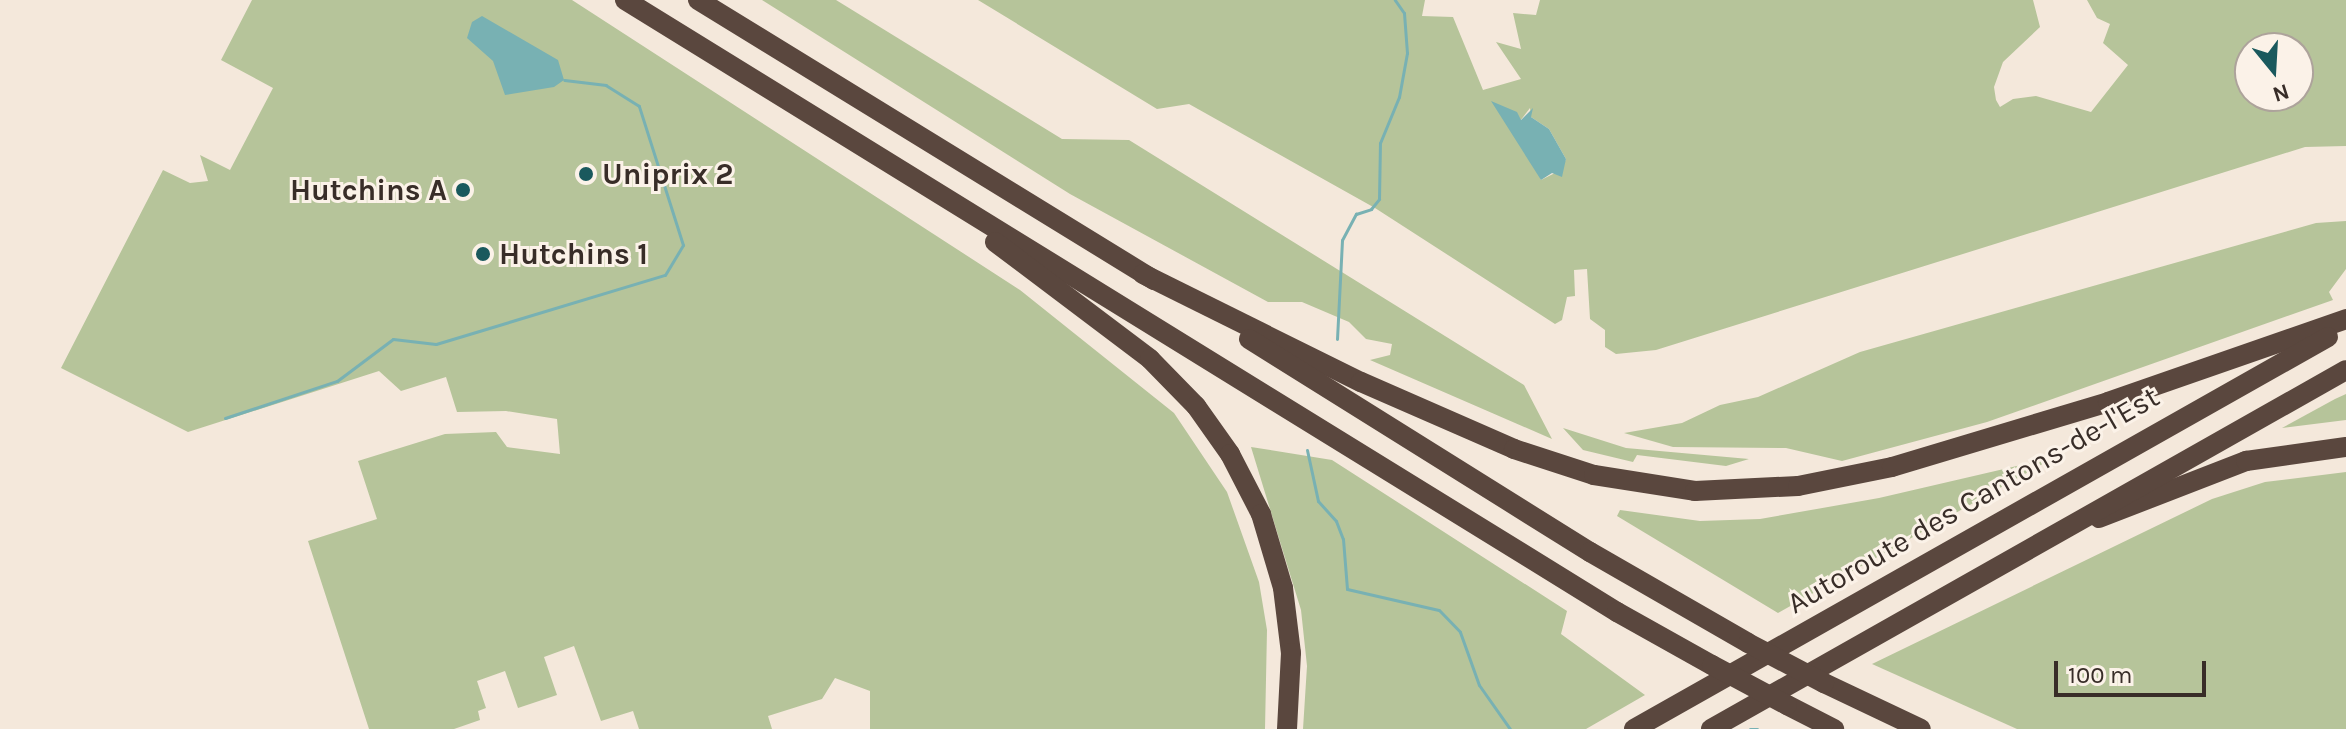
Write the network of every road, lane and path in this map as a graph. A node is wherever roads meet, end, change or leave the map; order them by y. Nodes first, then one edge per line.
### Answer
1 (625, 0) edge
2 (698, 0) edge
3 (910, 176) junction
4 (1143, 274) junction
5 (2346, 319) edge
6 (2346, 328) edge
7 (2346, 370) edge
8 (2346, 447) edge
9 (2047, 537) junction
10 (1287, 729) edge
11 (1634, 729) edge
12 (1711, 729) edge
13 (1834, 729) edge
14 (1921, 729) edge

1 - 3 highway
2 - 4 highway
3 - 10 highway
3 - 13 highway, bridge
4 - 5 highway
4 - 14 highway, bridge
6 - 11 highway, Autoroute des Cantons-de-l'Est
7 - 9 highway
8 - 9 highway
9 - 12 highway

